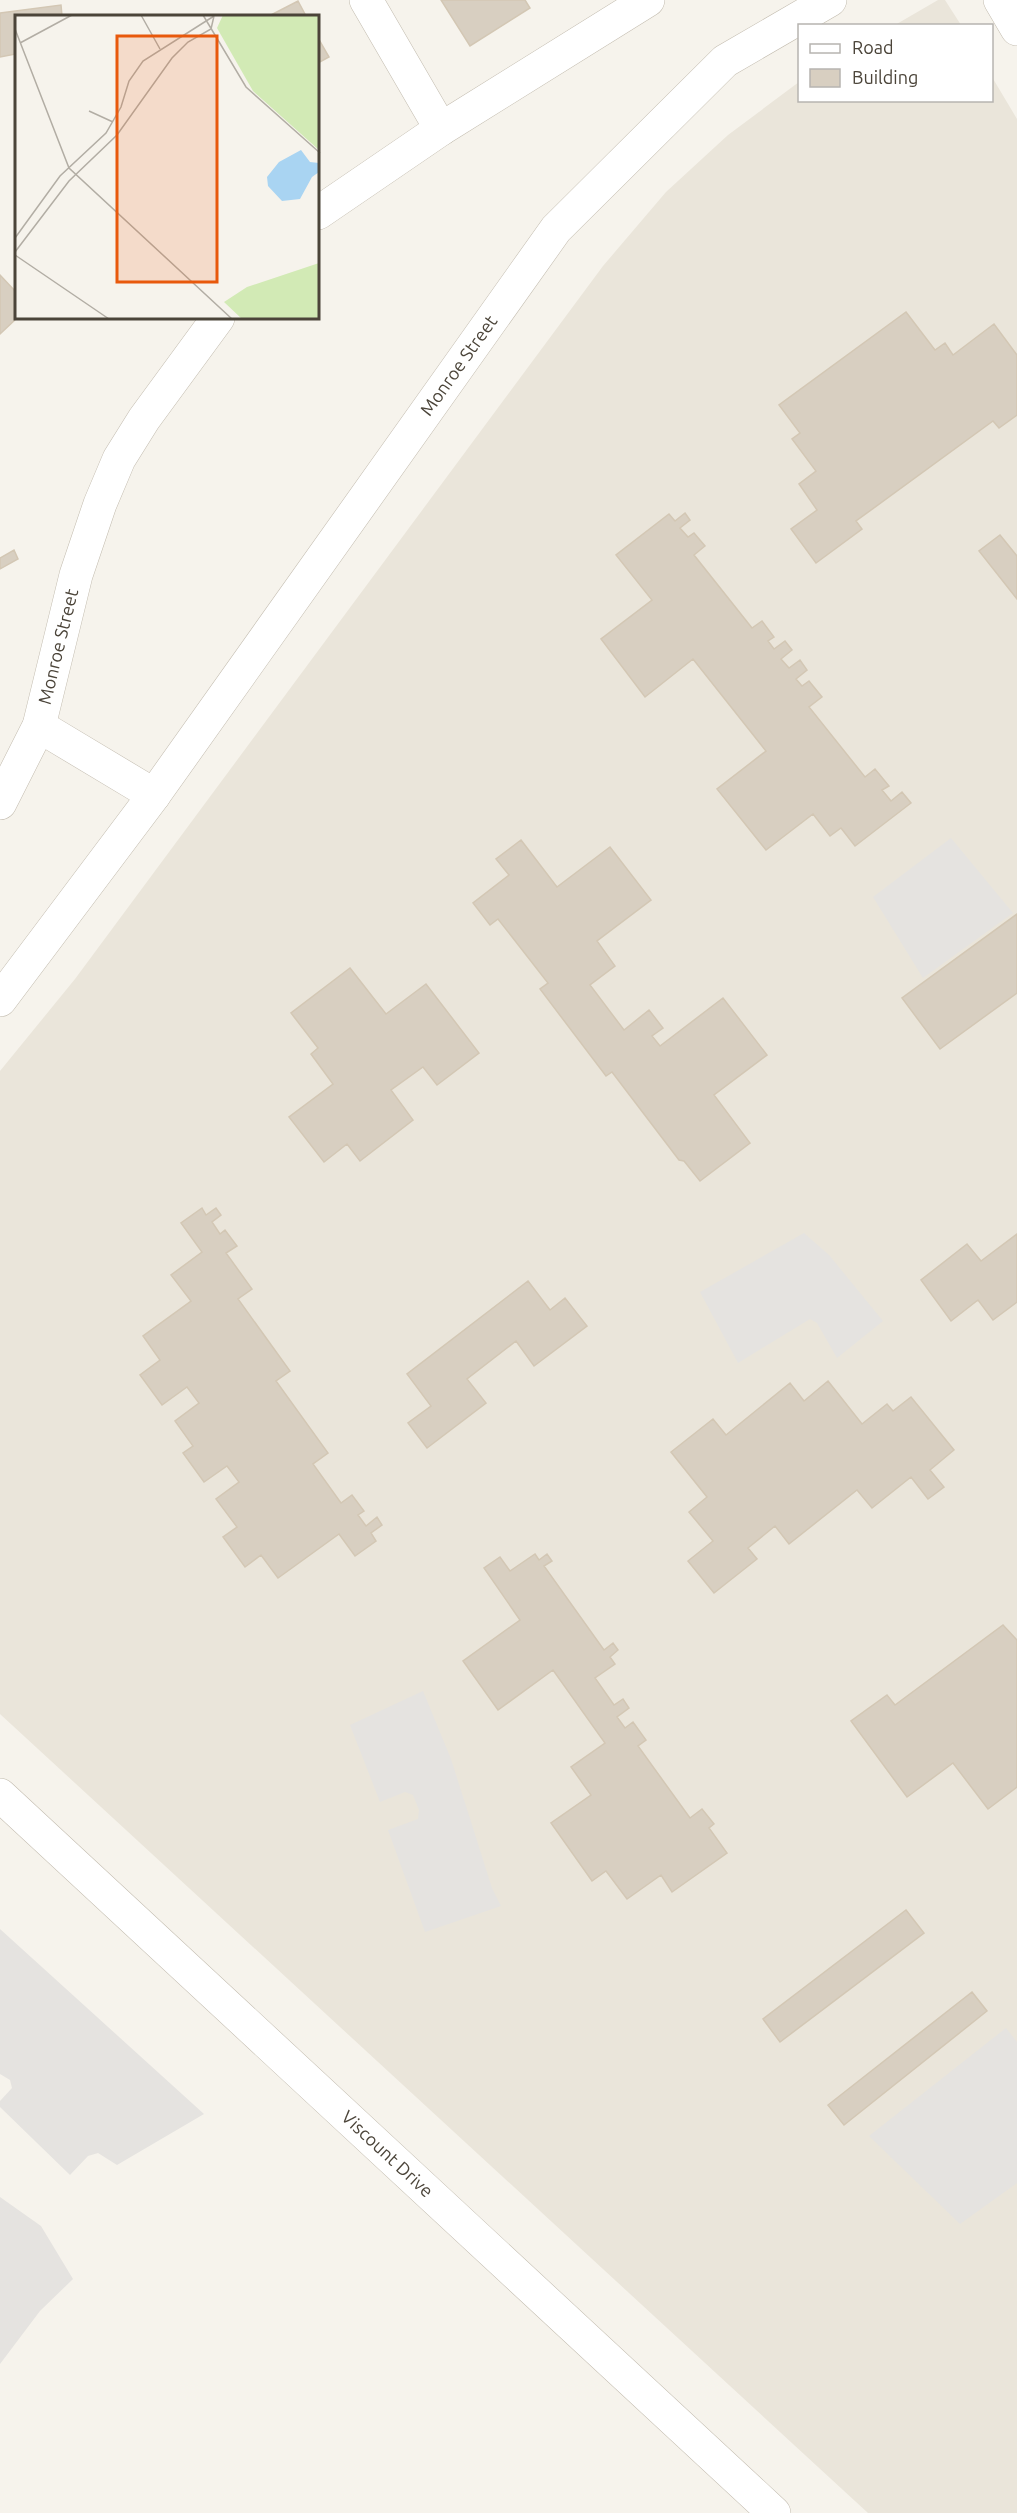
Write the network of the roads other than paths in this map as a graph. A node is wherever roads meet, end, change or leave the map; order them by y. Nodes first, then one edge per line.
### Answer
1 (366, 0) edge
2 (648, 0) edge
3 (830, 0) edge
4 (1000, 0) edge
5 (1017, 29) edge
6 (441, 129) junction
7 (320, 212) edge
8 (217, 320) edge
9 (39, 726) junction
10 (154, 795) junction
11 (0, 802) edge
12 (0, 1000) edge
13 (0, 1795) edge
14 (774, 2513) edge

1 - 6 street
2 - 6 street
3 - 10 street, Monroe Street
4 - 5 street
6 - 7 street
8 - 9 street, Monroe Street
9 - 10 street, Monroe Street
9 - 11 street, Monroe Street
10 - 12 street, Monroe Street
13 - 14 street, Viscount Drive

